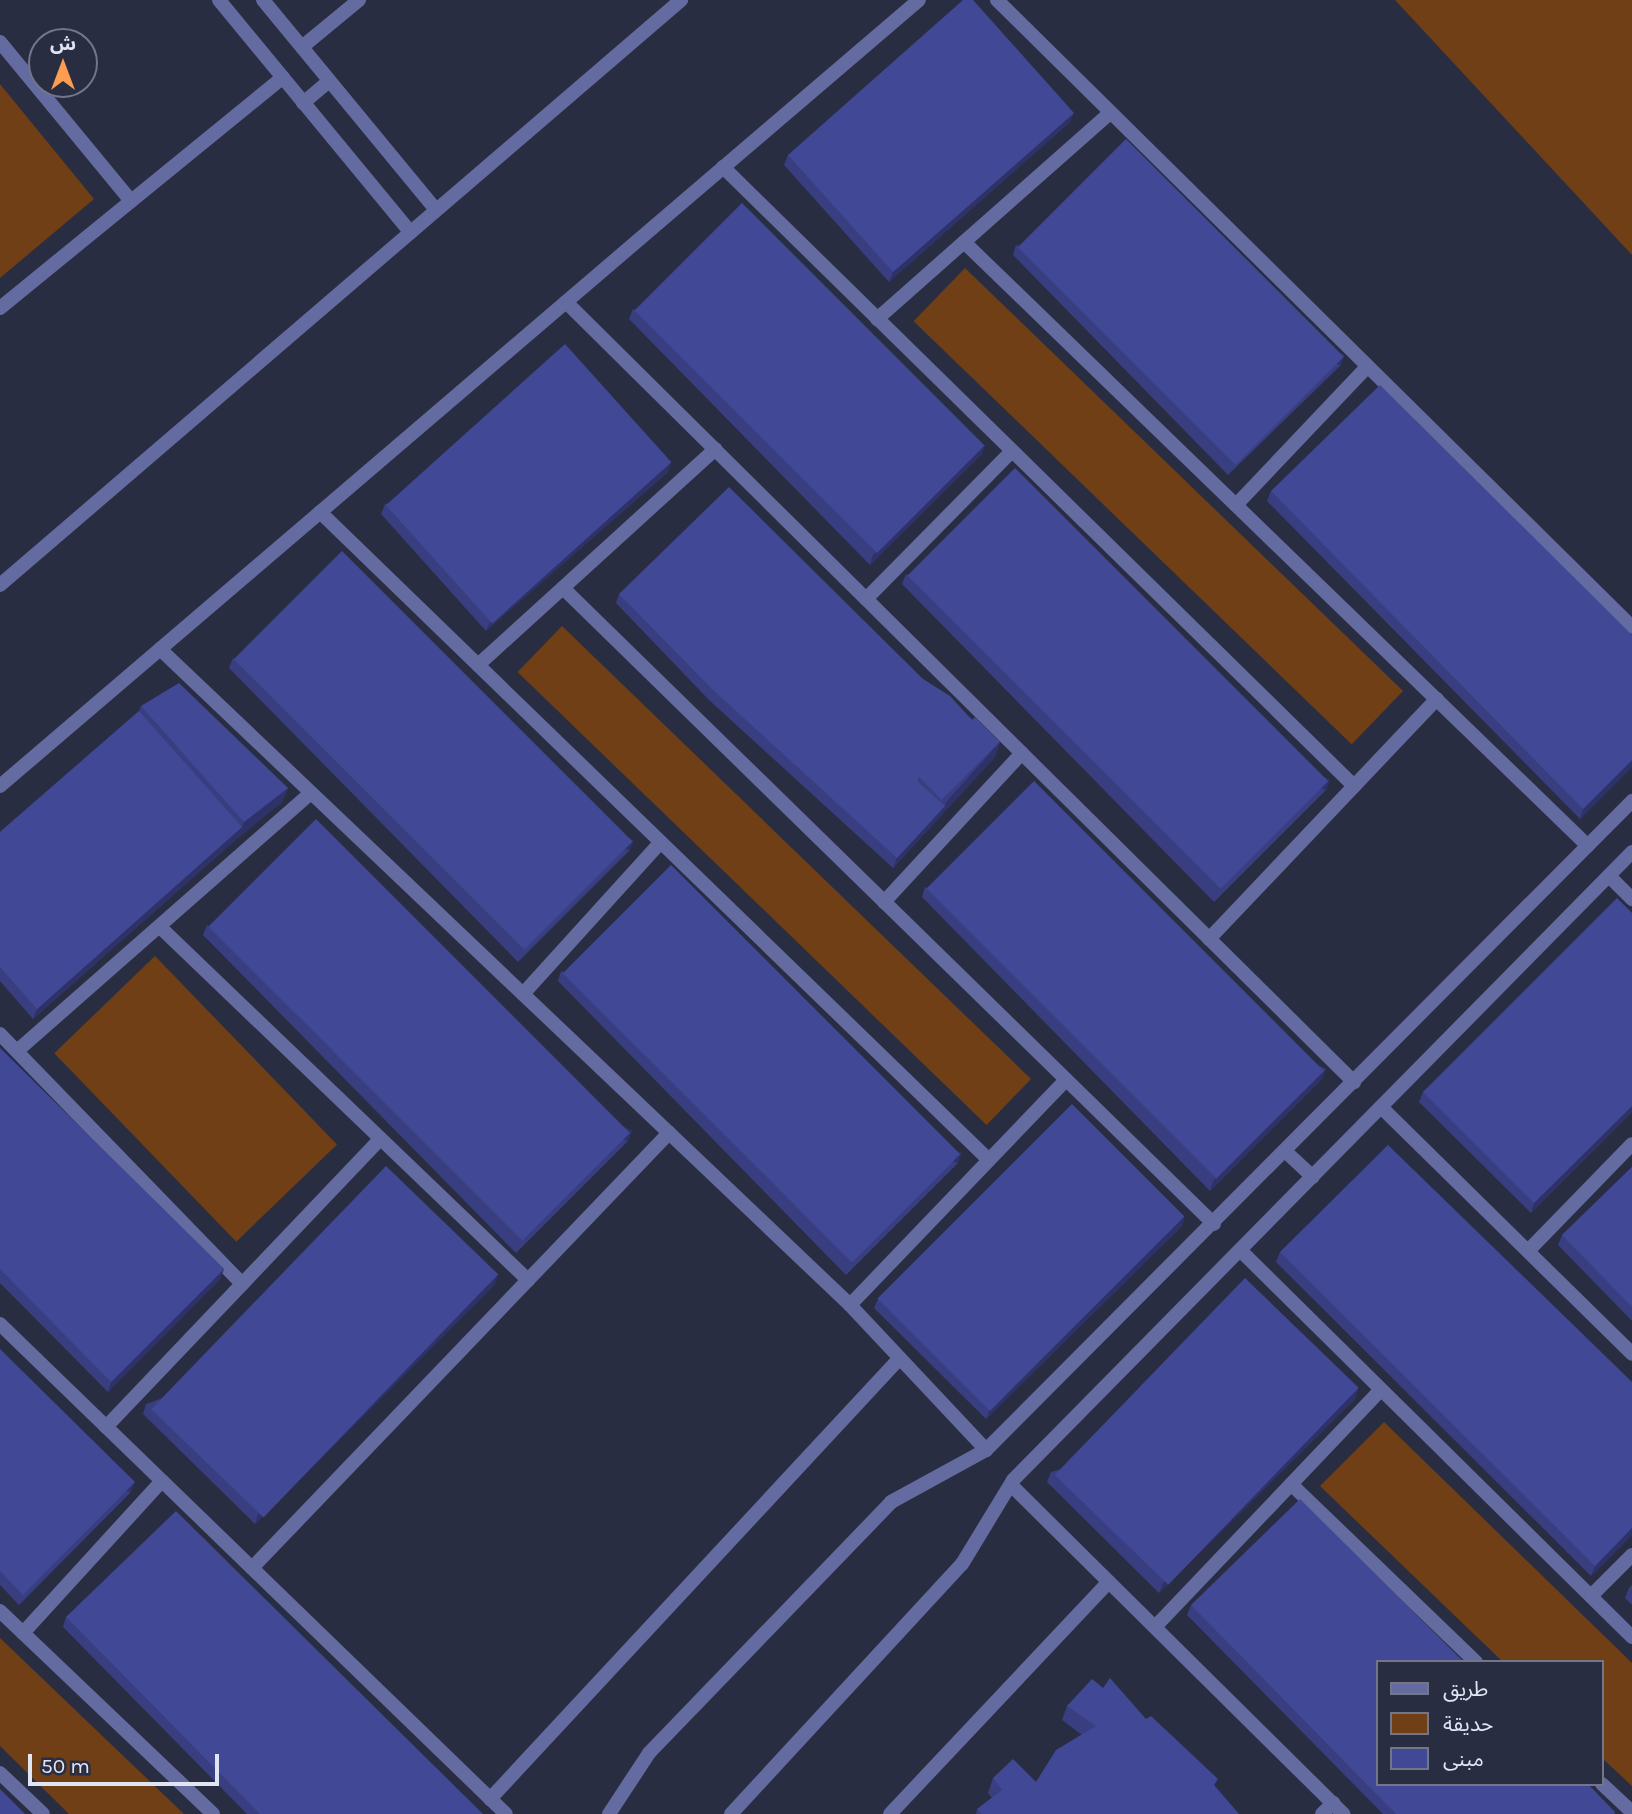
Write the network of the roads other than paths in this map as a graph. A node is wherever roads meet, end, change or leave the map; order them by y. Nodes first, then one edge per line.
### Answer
1 (219, 0) edge
2 (263, 0) edge
3 (359, 0) edge
4 (681, 0) edge
5 (919, 0) edge
6 (997, 0) edge
7 (0, 42) edge
8 (302, 47) junction
9 (283, 78) junction
10 (329, 81) junction
11 (303, 103) junction
12 (1110, 113) junction
13 (723, 167) junction
14 (131, 201) junction
15 (436, 210) junction
16 (410, 232) junction
17 (964, 243) junction
18 (566, 302) junction
19 (0, 308) edge
20 (877, 319) junction
21 (1367, 367) junction
22 (715, 450) junction
23 (1012, 451) junction
24 (1236, 505) junction
25 (320, 512) junction
26 (0, 585) edge
27 (563, 588) junction
28 (866, 599) junction
29 (1632, 627) edge
30 (160, 649) junction
31 (478, 665) junction
32 (1437, 699) junction
33 (1021, 753) junction
34 (0, 786) edge
35 (1354, 786) junction
36 (312, 793) junction
37 (1632, 801) edge
38 (661, 842) junction
39 (1588, 846) junction
40 (1632, 852) edge
41 (1609, 876) junction
42 (1632, 899) edge
43 (884, 902) junction
44 (160, 927) junction
45 (1209, 939) junction
46 (523, 994) junction
47 (0, 1034) edge
48 (17, 1051) junction
49 (1066, 1080) junction
50 (1354, 1082) junction
51 (1381, 1107) junction
52 (669, 1133) junction
53 (380, 1139) junction
54 (1632, 1144) edge
55 (1285, 1151) junction
56 (989, 1160) junction
57 (1313, 1177) junction
58 (1214, 1224) junction
59 (1240, 1250) junction
60 (1528, 1251) junction
61 (528, 1280) junction
62 (242, 1284) junction
63 (850, 1305) junction
64 (0, 1324) edge
65 (1632, 1354) edge
66 (900, 1358) junction
67 (1381, 1390) junction
68 (106, 1427) junction
69 (986, 1450) junction
70 (162, 1481) junction
71 (1291, 1484) junction
72 (1011, 1485) junction
73 (1632, 1556) edge
74 (251, 1568) junction
75 (1109, 1582) junction
76 (1591, 1597) junction
77 (0, 1611) edge
78 (1155, 1628) junction
79 (23, 1633) junction
80 (1632, 1637) edge
81 (1474, 1660) edge
82 (0, 1773) edge
83 (1604, 1786) edge
84 (490, 1799) junction
85 (1333, 1803) junction
86 (1632, 1812) edge
87 (43, 1814) edge
88 (213, 1814) edge
89 (506, 1814) edge
90 (609, 1814) edge
91 (731, 1814) edge
92 (890, 1814) edge
93 (1322, 1814) edge
94 (1344, 1814) edge

1 - 9 street
2 - 8 street
3 - 8 street
4 - 15 street
5 - 13 street
6 - 12 street
7 - 14 street
8 - 10 street
9 - 11 street
9 - 14 street
10 - 11 street
10 - 15 street
11 - 16 street
12 - 17 street
12 - 21 street
13 - 18 street
13 - 20 street
14 - 19 street
15 - 16 street
16 - 26 street
17 - 20 street
17 - 24 street
18 - 22 street
18 - 25 street
20 - 23 street
21 - 24 street
21 - 29 street
22 - 27 street
22 - 28 street
23 - 28 street
23 - 35 street
24 - 32 street
25 - 30 street
25 - 31 street
27 - 31 street
27 - 43 street
28 - 33 street
30 - 34 street
30 - 36 street
31 - 38 street
32 - 35 street
32 - 39 street
33 - 43 street
33 - 45 street
35 - 45 street
36 - 44 street
36 - 46 street
37 - 39 street
38 - 46 street
38 - 56 street
39 - 50 street
40 - 41 street
41 - 42 street
41 - 51 street
43 - 49 street
44 - 48 street
44 - 53 street
45 - 50 street
46 - 52 street
47 - 48 street
48 - 62 street
49 - 56 street
49 - 58 street
50 - 55 street
51 - 57 street
51 - 60 street
52 - 61 street
52 - 63 street
53 - 61 street
53 - 62 street
54 - 60 street
55 - 57 street
55 - 58 street
56 - 63 street
57 - 59 street
58 - 69 street
59 - 67 street
59 - 72 street
60 - 65 street
61 - 74 street
62 - 68 street
63 - 66 street
64 - 68 street
66 - 69 street
66 - 84 street
67 - 71 street
67 - 76 street
68 - 70 street
69 - 90 street
70 - 74 street
70 - 79 street
71 - 78 street
71 - 81 street
72 - 75 street
72 - 91 street
73 - 76 street
74 - 84 street
75 - 78 street
75 - 92 street
76 - 80 street
77 - 79 street
78 - 85 street
79 - 88 street
82 - 87 street
83 - 86 street
84 - 89 street
85 - 93 street
85 - 94 street

